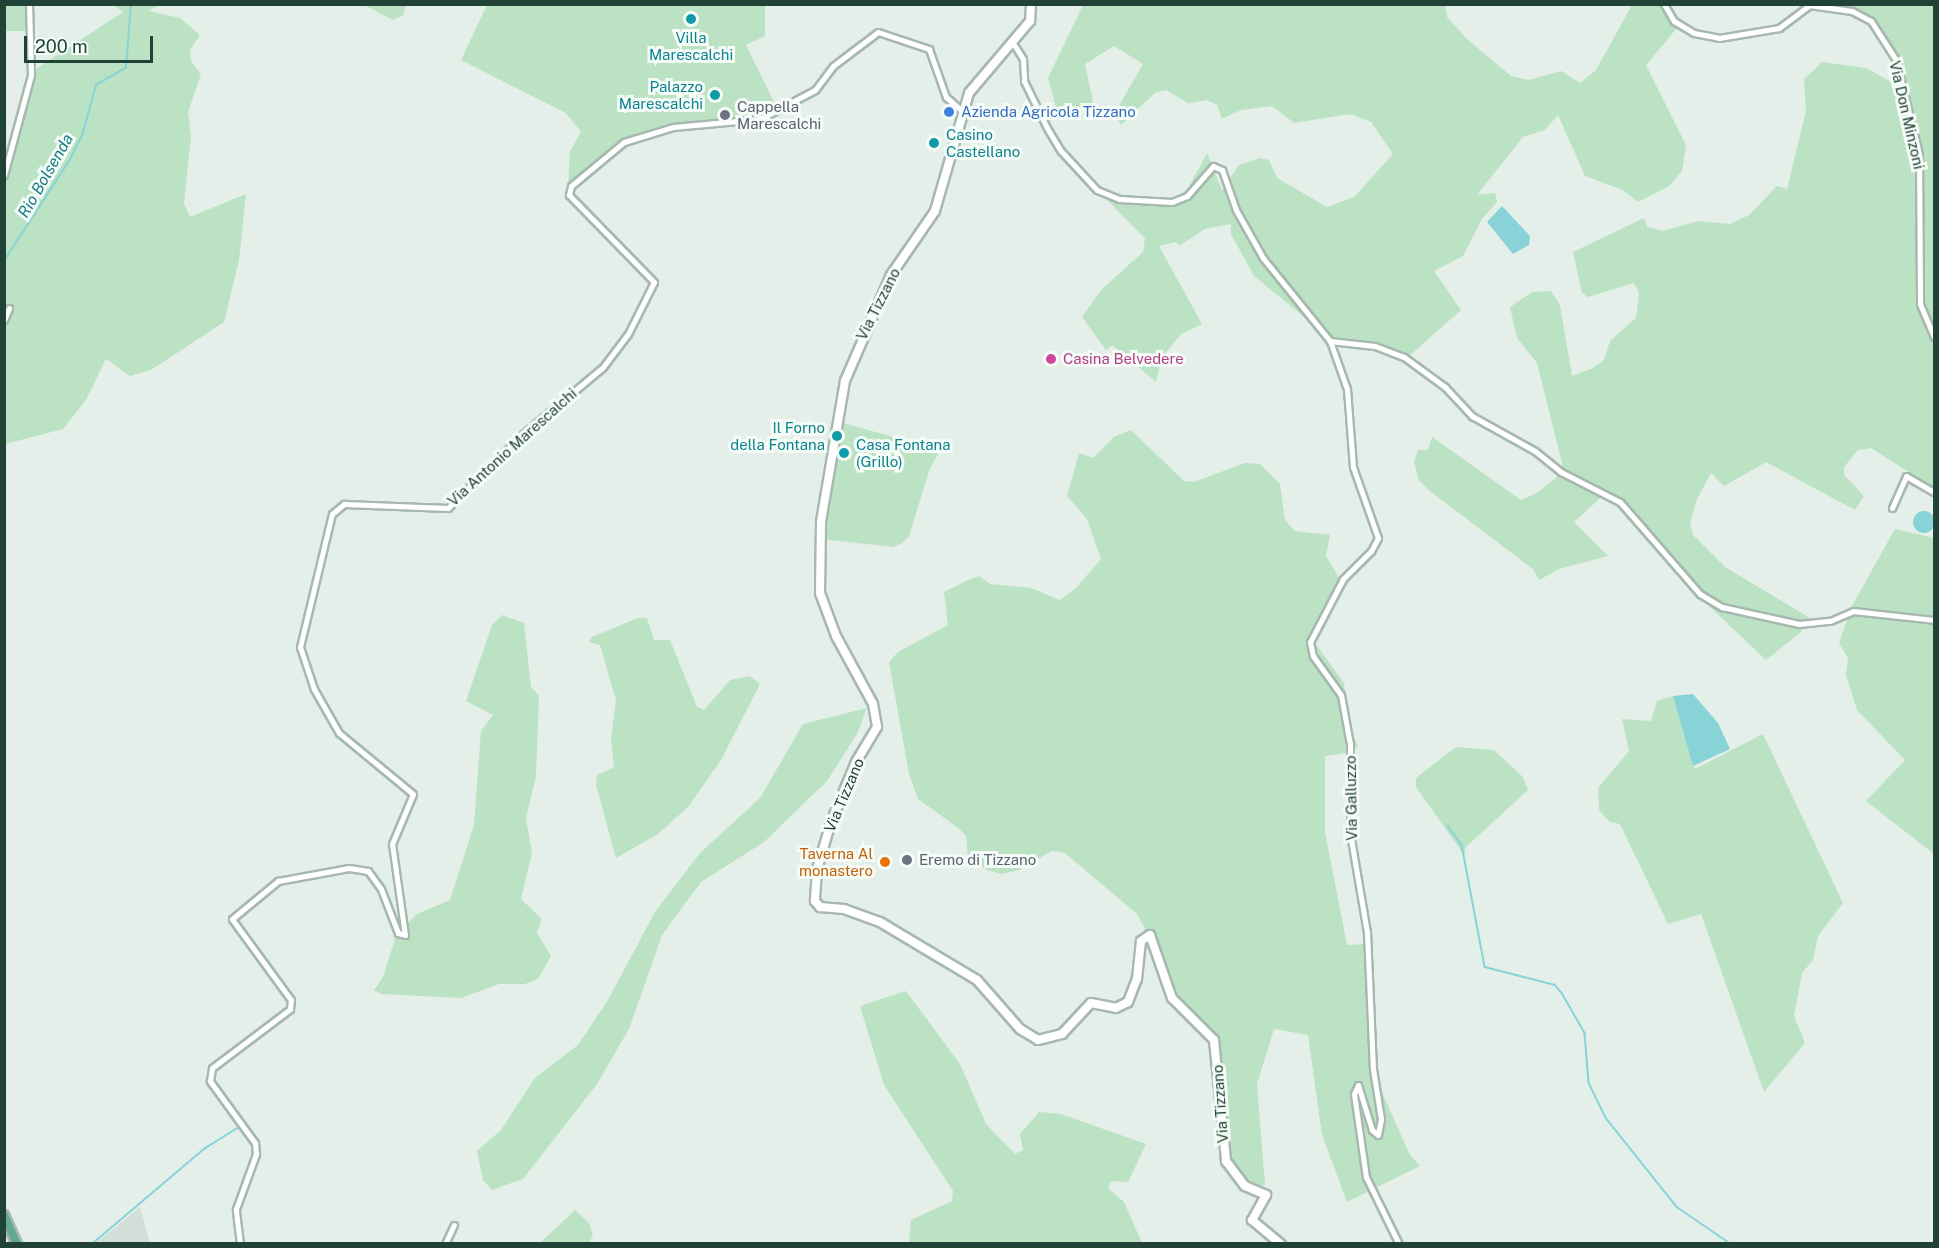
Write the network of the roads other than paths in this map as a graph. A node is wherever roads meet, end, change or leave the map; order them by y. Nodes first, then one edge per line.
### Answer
1 (29, 4) edge
2 (1031, 4) edge
3 (1664, 4) edge
4 (1013, 43) junction
5 (961, 110) junction
6 (4, 175) edge
7 (9, 308) dead end
8 (4, 320) edge
9 (1935, 337) edge
10 (1330, 341) junction
11 (1935, 492) edge
12 (1892, 508) dead end
13 (1935, 621) edge
14 (4, 1215) edge
15 (454, 1225) dead end
16 (6, 1228) edge
17 (4, 1236) edge
18 (15, 1244) edge
19 (240, 1244) edge
20 (445, 1244) edge
21 (1281, 1244) edge
22 (1399, 1244) edge

1 - 6 street
2 - 4 street, Via Tizzano
3 - 9 street, Via Don Minzoni
4 - 5 street, Via Tizzano
4 - 10 street
5 - 19 street, Via Antonio Marescalchi
5 - 21 street, Via Tizzano
7 - 8 street
10 - 13 street
10 - 22 street, Via Galluzzo
11 - 12 street
14 - 16 main road
15 - 20 street
16 - 18 main road
17 - 18 main road

